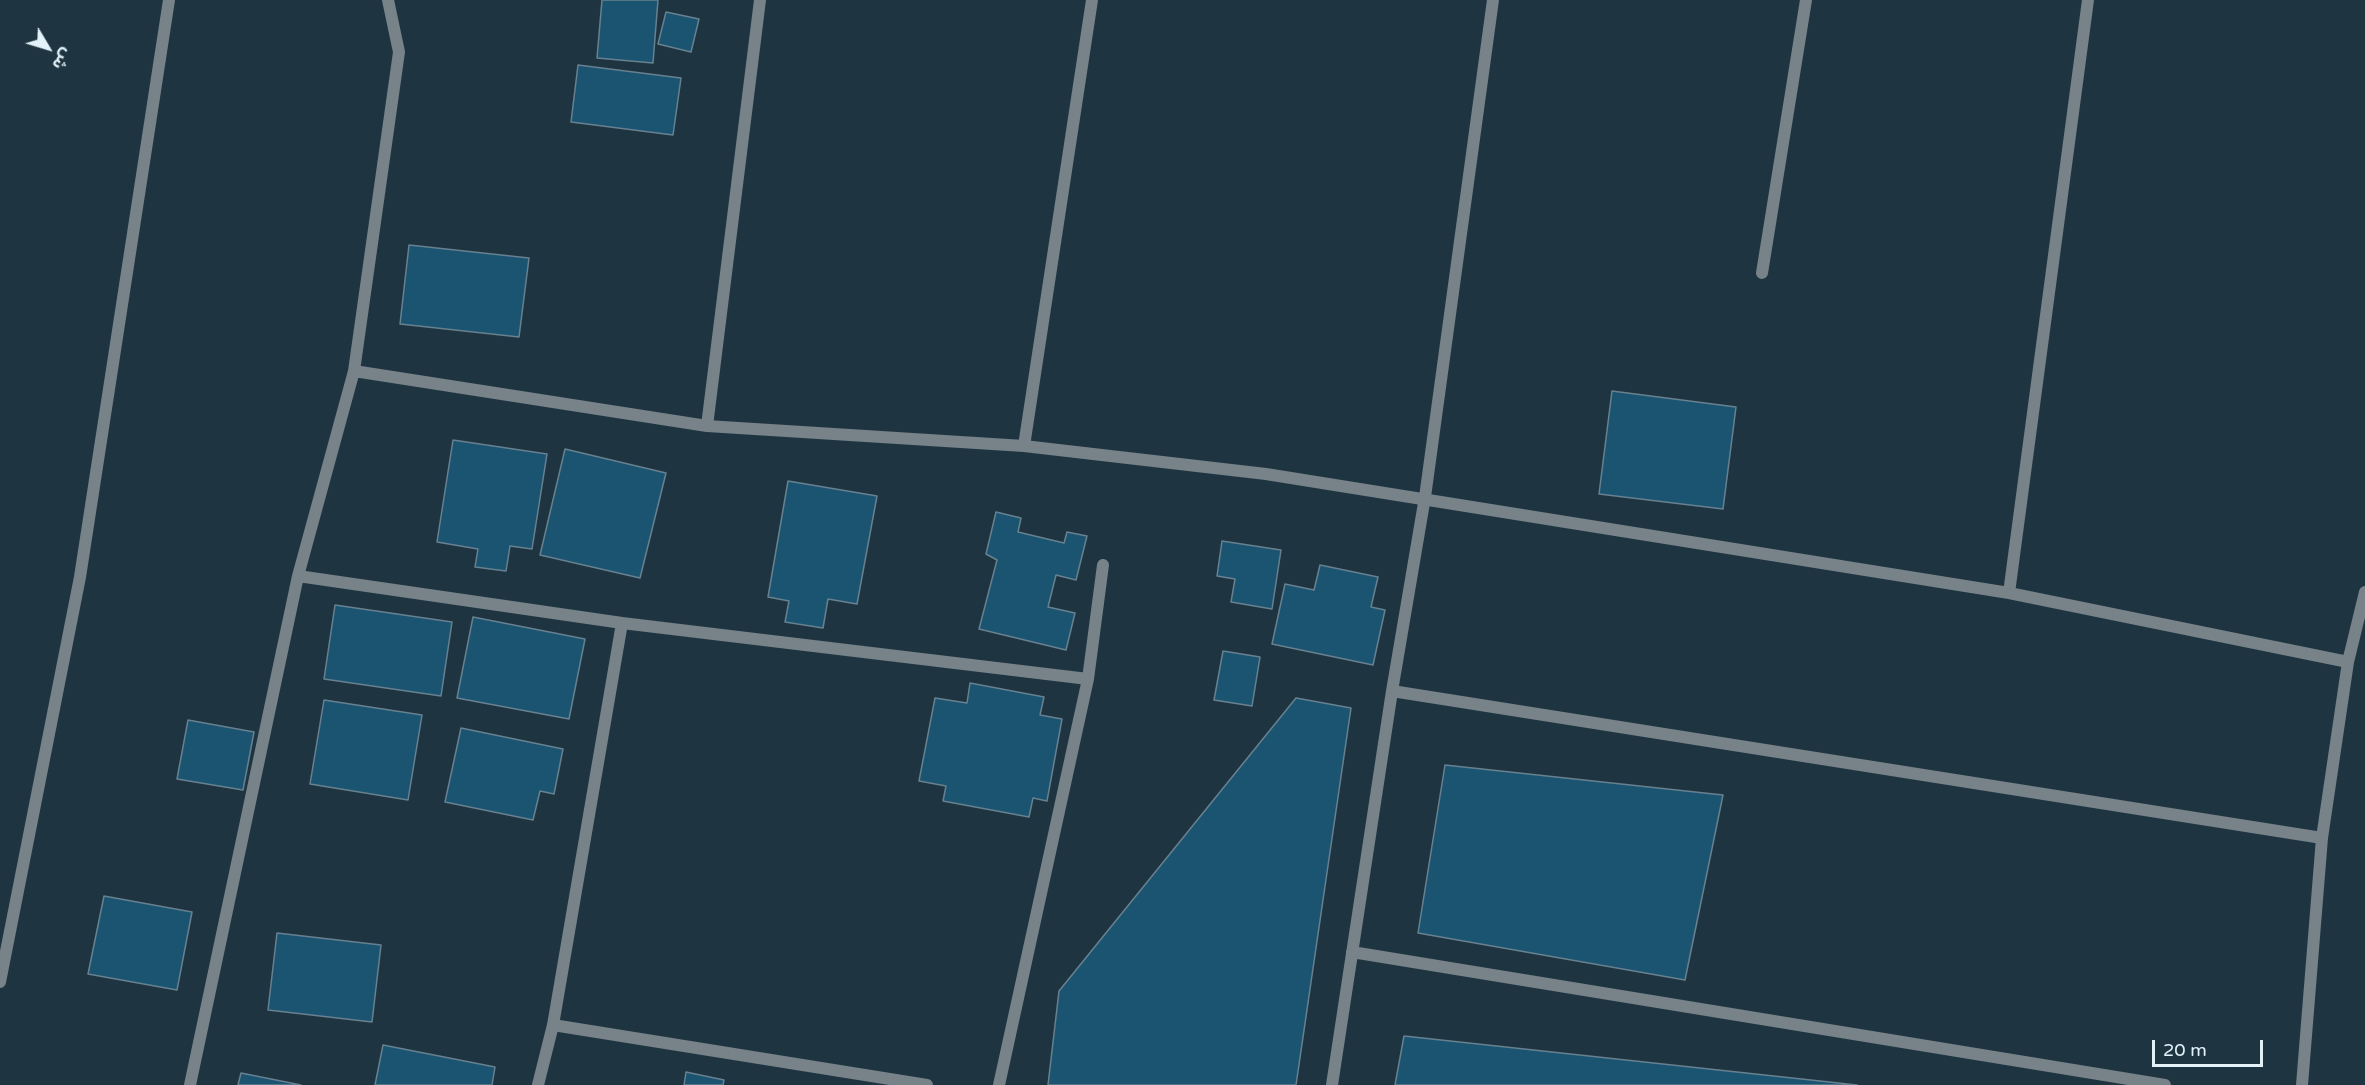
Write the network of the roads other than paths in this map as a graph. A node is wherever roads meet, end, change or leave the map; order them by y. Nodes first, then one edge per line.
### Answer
1 (170, 0) edge
2 (388, 0) edge
3 (760, 0) edge
4 (1092, 0) edge
5 (1493, 0) edge
6 (1806, 0) edge
7 (2088, 0) edge
8 (1762, 273) dead end
9 (354, 371) junction
10 (707, 426) junction
11 (1024, 446) junction
12 (1425, 497) junction
13 (1103, 565) dead end
14 (298, 576) junction
15 (2365, 592) edge
16 (2009, 593) junction
17 (622, 623) junction
18 (2348, 662) junction
19 (1088, 679) junction
20 (1392, 691) junction
21 (2322, 838) junction
22 (1352, 952) junction
23 (0, 982) edge
24 (553, 1025) junction
25 (190, 1085) edge
26 (538, 1085) edge
27 (927, 1085) edge
28 (999, 1085) edge
29 (1332, 1085) edge
30 (2165, 1085) edge
31 (2302, 1085) edge

1 - 23 street
2 - 9 street
3 - 10 street
4 - 11 street
5 - 12 street
6 - 8 street
7 - 16 street
9 - 10 street
9 - 14 street
10 - 11 street
11 - 12 street
12 - 16 street
12 - 20 street
13 - 19 street
14 - 17 street
14 - 25 street
15 - 18 street
16 - 18 street
17 - 19 street
17 - 24 street
18 - 21 street
19 - 28 street
20 - 21 street
20 - 22 street
21 - 31 street
22 - 29 street
22 - 30 street
24 - 26 street
24 - 27 street

